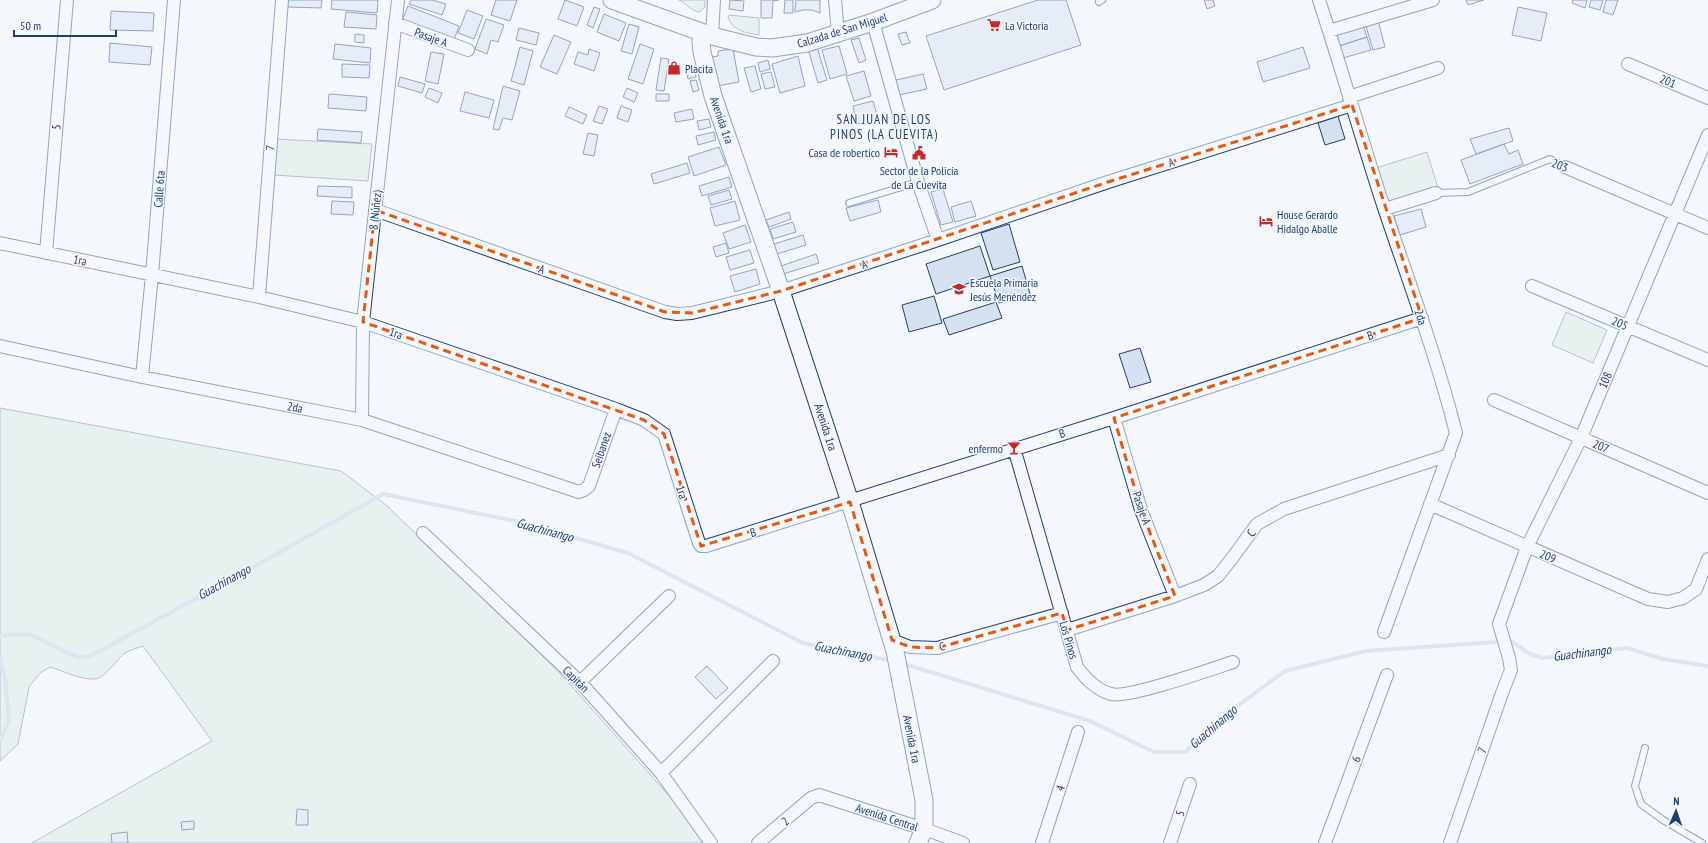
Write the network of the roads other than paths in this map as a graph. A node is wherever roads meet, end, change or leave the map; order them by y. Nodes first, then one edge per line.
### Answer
1 (67, 0) edge
2 (174, 0) edge
3 (282, 0) edge
4 (398, 0) edge
5 (612, 0) edge
6 (714, 0) edge
7 (834, 0) edge
8 (932, 0) edge
9 (1319, 0) edge
10 (1433, 0) edge
11 (872, 22) junction
12 (395, 24) junction
13 (1329, 31) junction
14 (838, 33) junction
15 (707, 35) junction
16 (468, 50) dead end
17 (1628, 64) dead end
18 (1438, 68) dead end
19 (1708, 98) edge
20 (1351, 101) junction
21 (1708, 135) edge
22 (1565, 167) joint
23 (918, 182) junction
24 (1436, 193) joint
25 (849, 203) dead end
26 (1384, 209) junction
27 (375, 210) junction
28 (1674, 214) junction
29 (1708, 228) edge
30 (938, 240) junction
31 (0, 243) edge
32 (46, 253) junction
33 (152, 275) junction
34 (1532, 286) dead end
35 (781, 291) junction
36 (259, 297) junction
37 (1422, 318) junction
38 (363, 322) junction
39 (1628, 326) junction
40 (0, 346) edge
41 (1708, 360) edge
42 (142, 377) junction
43 (1494, 400) dead end
44 (616, 409) junction
45 (1114, 418) junction
46 (362, 420) junction
47 (1581, 438) junction
48 (1014, 448) junction
49 (1448, 455) junction
50 (584, 490) joint
51 (1708, 493) edge
52 (850, 502) junction
53 (1430, 504) junction
54 (422, 533) dead end
55 (701, 546) joint
56 (1527, 547) junction
57 (1708, 559) edge
58 (669, 596) dead end
59 (1175, 596) junction
60 (1062, 613) junction
61 (1067, 630) junction
62 (1384, 632) dead end
63 (893, 645) junction
64 (1510, 658) joint
65 (774, 661) dead end
66 (1233, 662) dead end
67 (1387, 675) dead end
68 (580, 682) junction
69 (1078, 732) dead end
70 (1645, 748) dead end
71 (661, 772) junction
72 (1190, 784) dead end
73 (811, 798) joint
74 (921, 836) edge
75 (711, 843) edge
76 (758, 843) edge
77 (963, 843) edge
78 (1042, 843) edge
79 (1170, 843) edge
80 (1325, 843) edge
81 (1450, 843) edge
82 (1702, 843) edge

1 - 32 street, 5
2 - 33 street, Calle 6ta
3 - 36 street, 7
4 - 12 street, 8 (Núñez)
5 - 15 street, Calzada de San Miguel
6 - 15 street
7 - 14 street
8 - 11 street, Calzada de San Miguel
9 - 13 street, 2da
10 - 13 street
11 - 14 street, Calzada de San Miguel
11 - 23 street
12 - 16 street, Pasaje A
12 - 27 street, 8 (Núñez)
13 - 20 street, 2da
14 - 15 street, Calzada de San Miguel
15 - 35 street, Avenida 1ra
17 - 19 street, 201
18 - 20 street, A
20 - 26 street, 2da
20 - 30 street, A
21 - 28 street, 108
22 - 24 lane, 203
22 - 28 street, 203
23 - 25 lane
23 - 30 street
24 - 26 street, 203
26 - 37 street, 2da
27 - 35 street, A
27 - 38 street, 8 (Núñez)
28 - 29 street, 203
28 - 39 street, 108
30 - 35 street, A
31 - 32 street, 1ra
32 - 33 street, 1ra
33 - 36 street, 1ra
33 - 42 street, Calle 6ta
34 - 39 street, 205
35 - 52 street, Avenida 1ra
36 - 38 street, 1ra
37 - 45 street, B
37 - 49 street, 2da
38 - 44 street, 1ra
38 - 46 street, 8 (Núñez)
39 - 41 street, 205
39 - 47 street, 108
40 - 42 street, 2da
42 - 46 street, 2da
43 - 47 street, 207
44 - 50 street, Seibanez
44 - 55 street, 1ra
45 - 48 street, B
45 - 59 street, Pasaje A
46 - 50 street, 2da
47 - 51 street, 207
47 - 56 street, 108
48 - 52 street, B
48 - 60 street, Los Pinos
49 - 53 street, 2da
49 - 59 street, C
52 - 55 street, B
52 - 63 street, Avenida 1ra
53 - 56 street, 209
53 - 62 street, 2da
54 - 68 street, Capitán
56 - 57 street, 209
56 - 64 street, 108
58 - 68 street
59 - 61 street, C
60 - 61 street, Los Pinos
60 - 63 street, C
61 - 66 street, Los Pinos
63 - 74 street, Avenida 1ra
64 - 81 street, 7
65 - 71 street
67 - 80 street, 6
68 - 71 street, Capitán
69 - 78 street, 4
70 - 82 lane
71 - 75 street, Capitán
72 - 79 street, 5
73 - 74 street, Avenida Central
73 - 76 street, 2
74 - 77 street, Avenida Central

